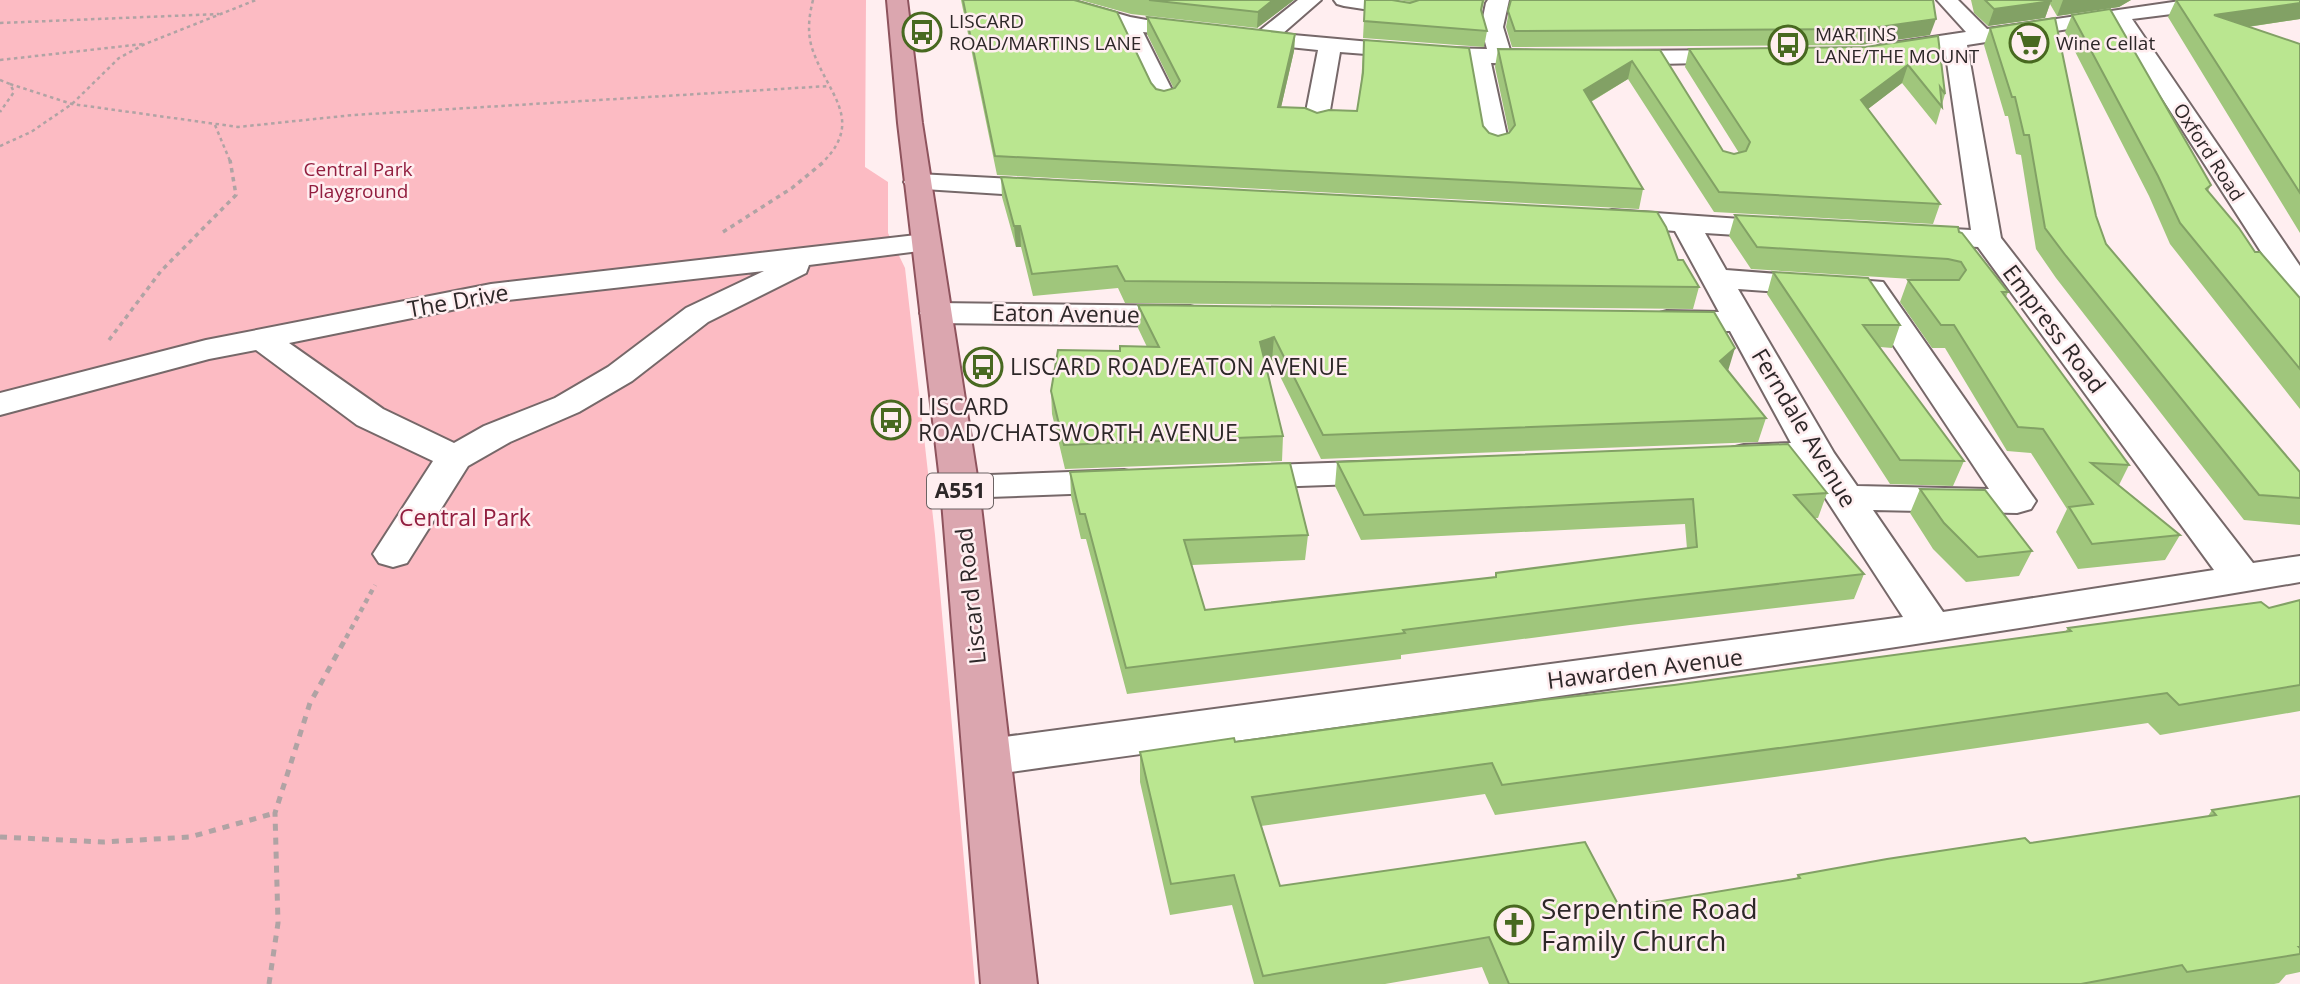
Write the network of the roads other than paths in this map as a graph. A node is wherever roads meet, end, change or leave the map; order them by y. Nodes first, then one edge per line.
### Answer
1 (897, 0) edge
2 (1311, 0) edge
3 (1344, 0) edge
4 (1499, 0) edge
5 (1947, 0) edge
6 (2235, 0) edge
7 (1067, 2) edge
8 (1409, 10) edge
9 (2119, 15) junction
10 (1128, 23) junction
11 (1968, 38) junction
12 (1262, 39) junction
13 (1330, 46) junction
14 (1860, 55) edge
15 (1762, 56) edge
16 (1490, 57) junction
17 (1568, 58) edge
18 (1596, 58) edge
19 (1665, 58) junction
20 (1679, 81) edge
21 (1165, 100) edge
22 (1317, 122) edge
23 (1496, 145) edge
24 (918, 182) junction
25 (1083, 190) edge
26 (1579, 217) edge
27 (1685, 224) junction
28 (1808, 230) edge
29 (1891, 234) edge
30 (1987, 239) junction
31 (925, 243) junction
32 (820, 255) junction
33 (1718, 279) junction
34 (1872, 289) junction
35 (2300, 289) edge
36 (1912, 290) edge
37 (936, 313) junction
38 (1215, 316) edge
39 (1631, 321) edge
40 (1742, 322) junction
41 (262, 339) junction
42 (0, 404) edge
43 (1815, 453) junction
44 (456, 458) junction
45 (1707, 458) edge
46 (1422, 470) edge
47 (1204, 478) edge
48 (1163, 480) edge
49 (960, 487) junction
50 (1845, 498) junction
51 (393, 554) road end
52 (2300, 569) edge
53 (2243, 579) junction
54 (1931, 627) junction
55 (989, 757) junction
56 (1009, 984) edge

1 - 24 main road, Liscard Road / A551
2 - 12 street
3 - 8 street
4 - 16 street
5 - 11 street
6 - 9 street
7 - 10 street
9 - 11 street
9 - 35 street, Oxford Road
10 - 12 street
10 - 21 street
11 - 14 street
11 - 30 street, Empress Road
12 - 13 street
13 - 16 street
13 - 22 street
15 - 19 street
16 - 17 street
16 - 23 street
18 - 19 street
19 - 20 street
24 - 25 street
24 - 31 main road, Liscard Road / A551
26 - 27 street
27 - 28 street
27 - 33 street, Ferndale Avenue
29 - 30 street
30 - 53 street, Empress Road
31 - 32 street, The Drive
31 - 37 main road, Liscard Road / A551
32 - 41 street, The Drive
32 - 44 street
33 - 34 street
33 - 40 street, Ferndale Avenue
34 - 36 street
34 - 50 street
37 - 38 street, Eaton Avenue
37 - 49 main road, Liscard Road / A551
39 - 40 street
40 - 43 street, Ferndale Avenue
41 - 42 street, The Drive
41 - 44 street
43 - 45 street
43 - 50 street, Ferndale Avenue
44 - 51 street
46 - 47 street
48 - 49 street
49 - 55 main road, Liscard Road / A551
50 - 54 street, Ferndale Avenue
52 - 53 street, Hawarden Avenue
53 - 54 street, Hawarden Avenue
54 - 55 street, Hawarden Avenue
55 - 56 main road, Liscard Road / A551

